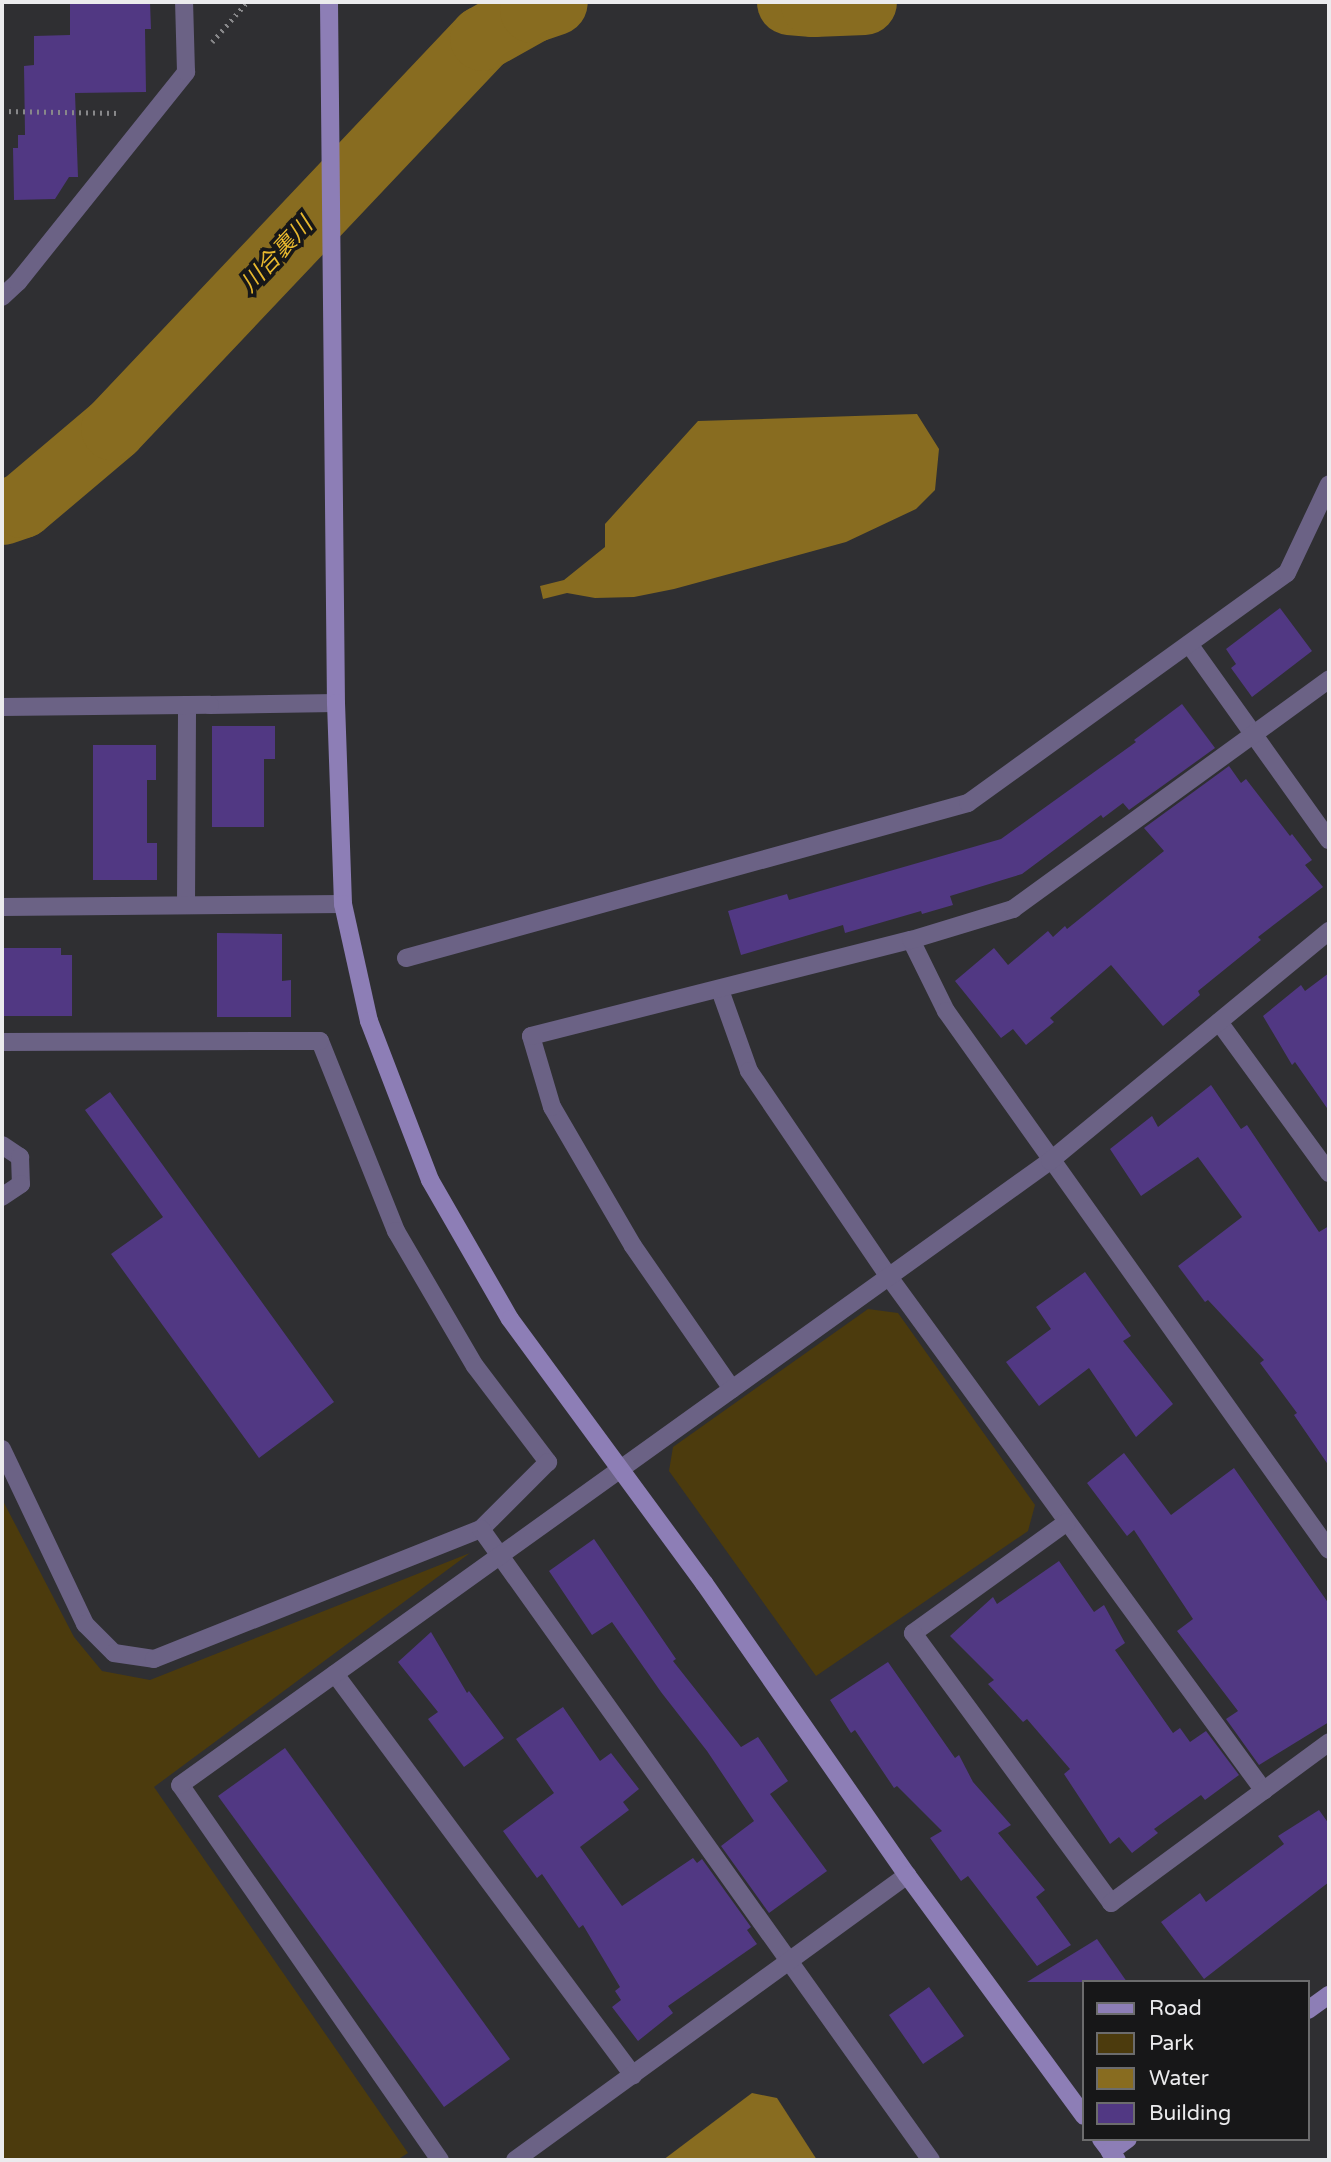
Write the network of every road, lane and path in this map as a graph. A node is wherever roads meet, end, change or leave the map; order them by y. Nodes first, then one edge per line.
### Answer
1 (184, 2) edge
2 (247, 2) edge
3 (329, 2) edge
4 (186, 72) junction
5 (2, 111) edge
6 (153, 114) junction
7 (2, 297) edge
8 (1329, 484) edge
9 (1189, 644) junction
10 (1329, 679) edge
11 (336, 703) junction
12 (187, 705) junction
13 (2, 707) edge
14 (1254, 735) junction
15 (1329, 840) edge
16 (343, 904) junction
17 (186, 905) junction
18 (2, 907) edge
19 (1329, 931) edge
20 (911, 940) junction
21 (406, 958) dead end
22 (720, 990) junction
23 (1219, 1022) junction
24 (2, 1042) edge
25 (2, 1145) edge
26 (1050, 1161) junction
27 (1329, 1173) edge
28 (2, 1197) edge
29 (889, 1277) junction
30 (732, 1390) junction
31 (2, 1449) edge
32 (621, 1468) junction
33 (1067, 1522) junction
34 (481, 1529) junction
35 (1329, 1550) edge
36 (499, 1556) junction
37 (335, 1674) junction
38 (1329, 1742) edge
39 (1264, 1791) junction
40 (907, 1875) junction
41 (787, 1963) junction
42 (1329, 1995) edge
43 (1310, 2009) edge
44 (633, 2075) junction
45 (1082, 2113) edge
46 (1125, 2141) edge
47 (1109, 2150) edge
48 (440, 2160) edge
49 (515, 2160) edge
50 (931, 2160) edge

1 - 4 street
2 - 4 path
3 - 11 street
4 - 6 street
5 - 6 path
6 - 7 street
8 - 9 street
9 - 14 street
9 - 21 street
10 - 14 street
11 - 12 street
11 - 16 street
12 - 13 street
12 - 17 street
14 - 15 street
14 - 20 street
16 - 17 street
16 - 32 street
17 - 18 street
19 - 23 street
20 - 22 street
20 - 26 street
22 - 29 street
22 - 30 street
23 - 26 street
23 - 27 street
24 - 34 street
25 - 28 street
26 - 29 street
26 - 35 street
29 - 30 street
29 - 33 street
30 - 32 street
31 - 34 street
32 - 36 street
32 - 40 street
33 - 39 street
33 - 39 street
34 - 36 street
36 - 37 street
36 - 41 street
37 - 44 street
37 - 48 street
38 - 39 street
40 - 41 street
40 - 45 street
41 - 44 street
41 - 50 street
42 - 43 street
44 - 49 street
46 - 47 street

